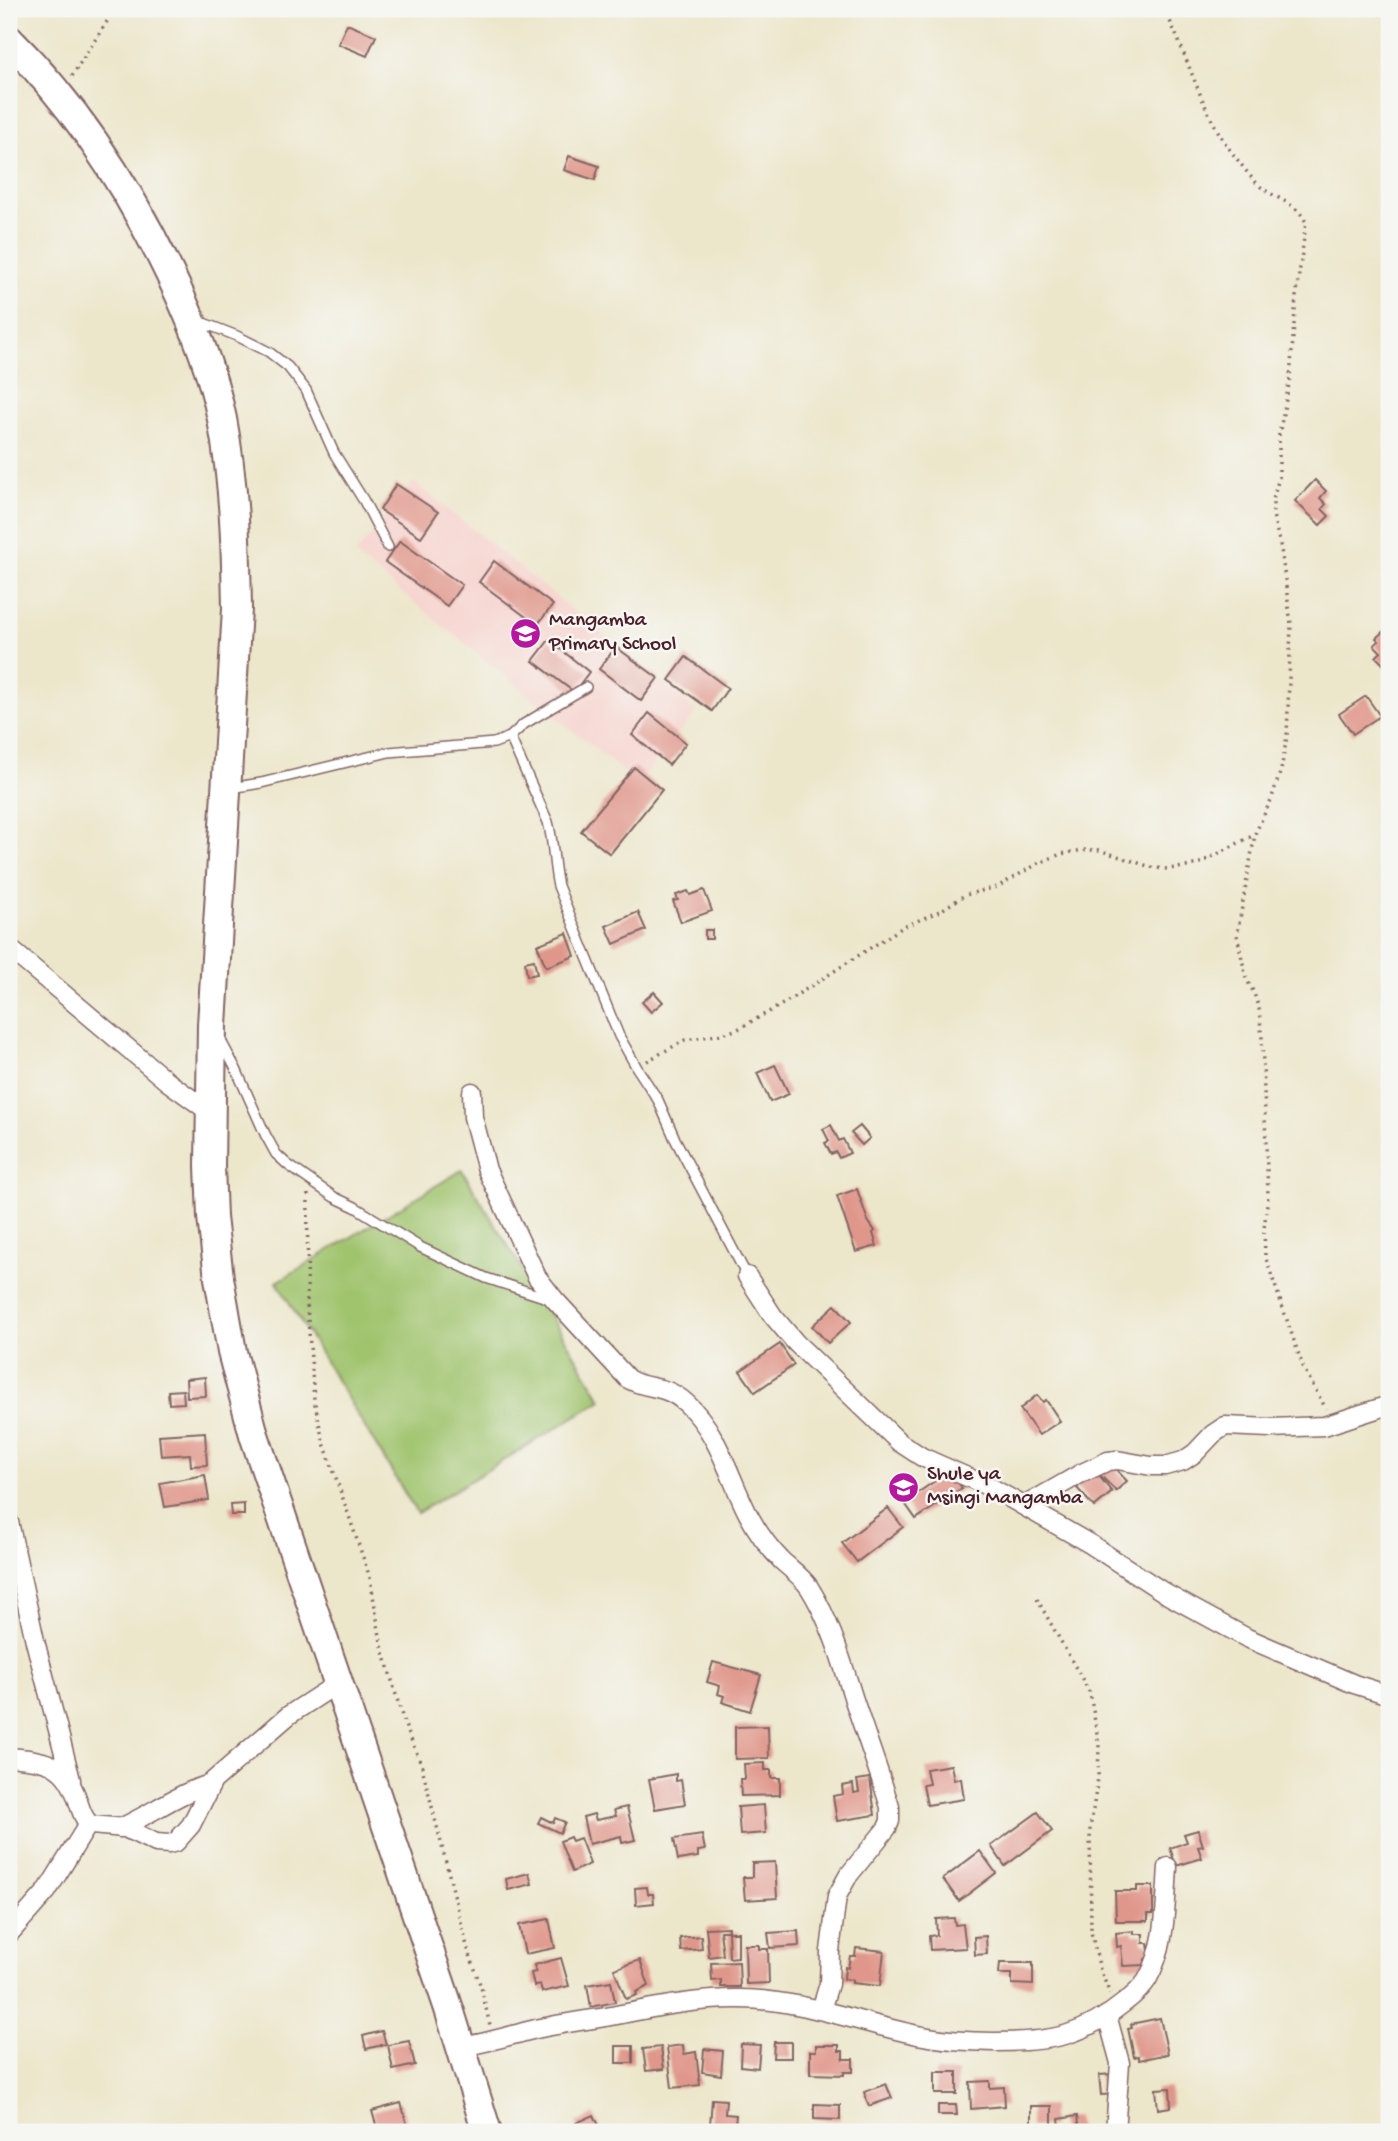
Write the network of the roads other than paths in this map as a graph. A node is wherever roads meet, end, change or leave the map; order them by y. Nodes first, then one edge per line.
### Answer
1 (9, 40) edge
2 (190, 318) junction
3 (388, 547) dead end
4 (586, 687) dead end
5 (510, 737) junction
6 (226, 789) junction
7 (9, 948) edge
8 (212, 1025) junction
9 (472, 1092) dead end
10 (211, 1113) junction
11 (747, 1276) joint
12 (555, 1300) junction
13 (1389, 1405) edge
14 (1024, 1506) junction
15 (9, 1522) edge
16 (338, 1680) junction
17 (1389, 1695) edge
18 (9, 1758) edge
19 (211, 1784) junction
20 (72, 1785) junction
21 (89, 1823) junction
22 (120, 1828) junction
23 (1168, 1867) dead end
24 (9, 1934) edge
25 (821, 2010) junction
26 (1112, 2012) junction
27 (461, 2047) junction
28 (486, 2132) edge
29 (1115, 2132) edge

1 - 2 main road
2 - 3 lane
2 - 6 main road
4 - 5 lane
5 - 6 lane
5 - 11 lane
6 - 8 main road
7 - 10 street
8 - 10 main road
8 - 12 lane
9 - 12 street
10 - 16 main road
11 - 14 street
12 - 25 street
13 - 14 street
14 - 17 street
15 - 20 street
16 - 19 street
16 - 27 main road
18 - 20 street
19 - 22 street
19 - 22 street
20 - 21 street
21 - 22 street
21 - 24 street
23 - 26 street
25 - 26 street
25 - 27 street
26 - 29 street
27 - 28 main road

